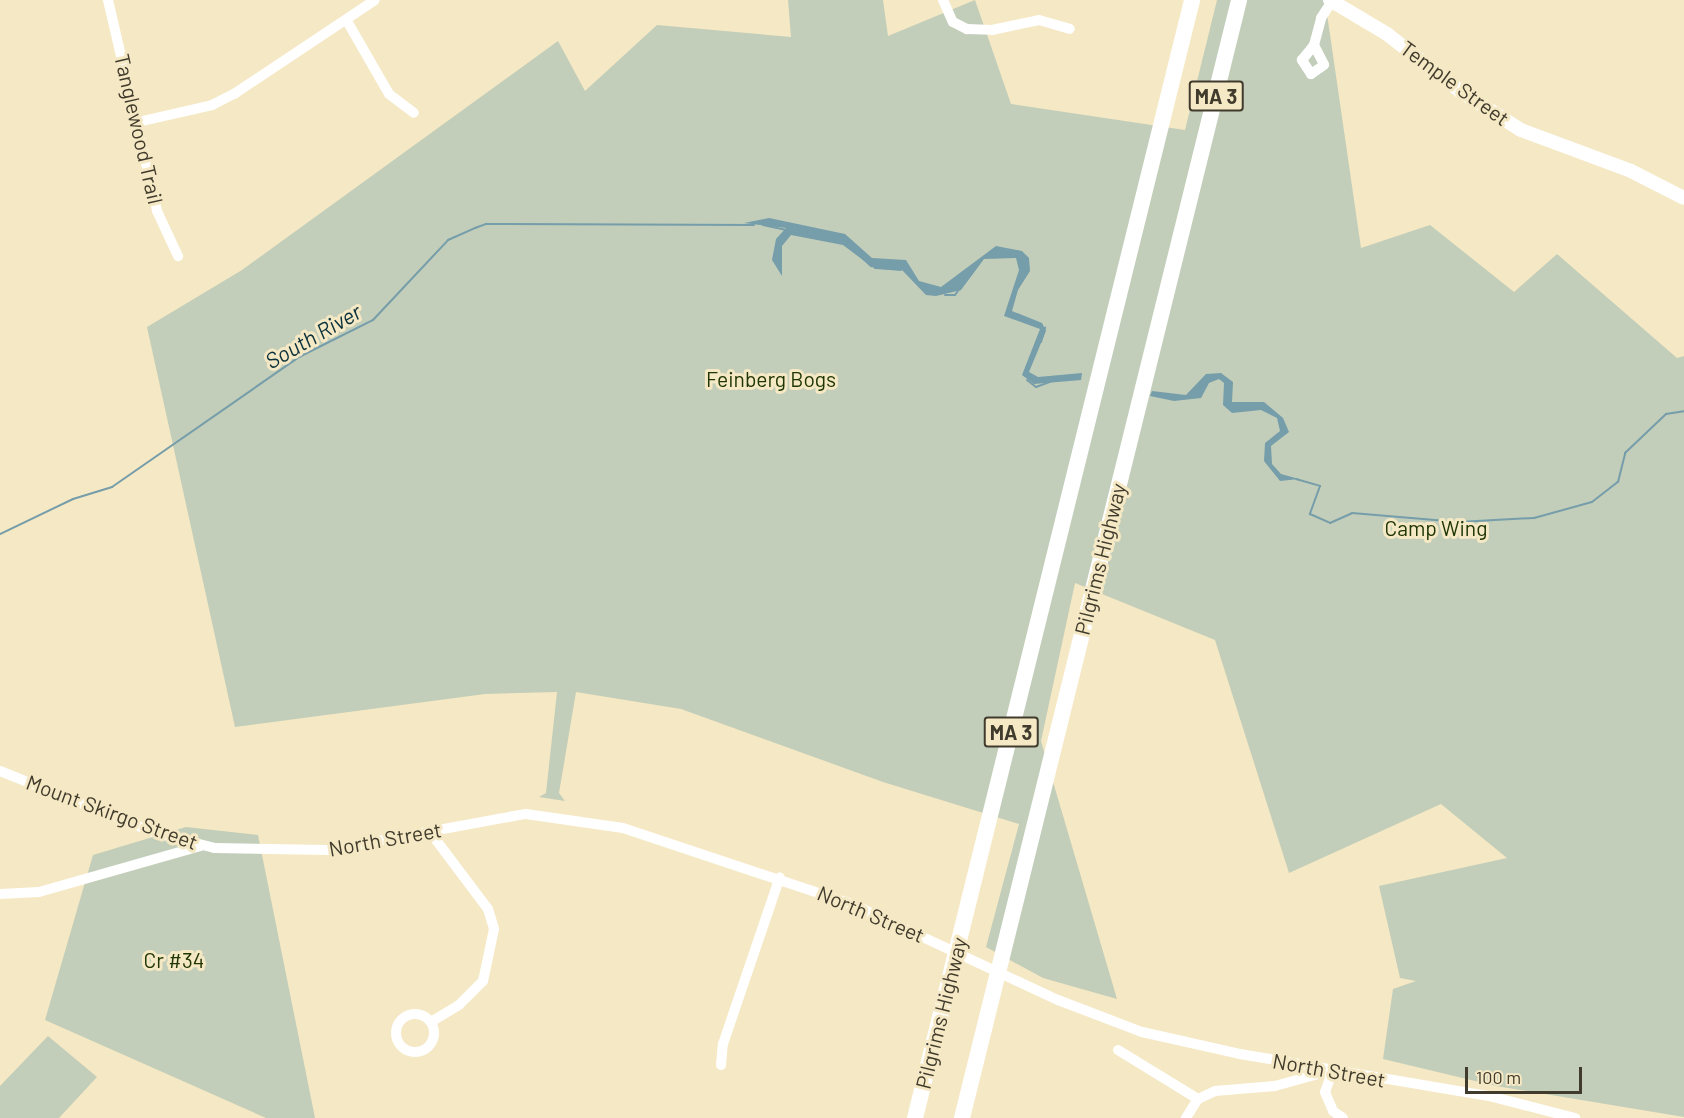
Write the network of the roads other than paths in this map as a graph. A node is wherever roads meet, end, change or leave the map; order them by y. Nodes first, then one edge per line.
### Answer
1 (108, 0) edge
2 (375, 0) edge
3 (943, 0) edge
4 (1192, 0) edge
5 (1239, 0) edge
6 (1331, 1) edge
7 (347, 21) junction
8 (1070, 28) dead end
9 (1314, 45) dead end
10 (414, 113) dead end
11 (138, 122) junction
12 (1684, 198) edge
13 (178, 256) dead end
14 (0, 771) edge
15 (430, 832) junction
16 (201, 846) junction
17 (261, 851) joint
18 (780, 878) junction
19 (0, 894) edge
20 (431, 1022) dead end
21 (1118, 1050) dead end
22 (721, 1065) dead end
23 (1332, 1070) junction
24 (1198, 1100) junction
25 (915, 1118) edge
26 (962, 1118) edge
27 (1186, 1118) edge
28 (1343, 1118) edge
29 (1575, 1118) edge

1 - 11 street, Tanglewood Trail
2 - 7 street
3 - 8 street
4 - 25 highway, Pilgrims Highway / MA 3
5 - 26 highway, Pilgrims Highway / MA 3
6 - 9 street
6 - 12 main road, Temple Street
7 - 10 street
7 - 11 street
11 - 13 street, Tanglewood Trail
14 - 16 street, Mount Skirgo Street
15 - 17 street, North Street
15 - 18 street, North Street
15 - 20 street
16 - 17 street, Mount Skirgo Street
16 - 19 street
18 - 22 street
18 - 23 street, North Street
21 - 24 street
23 - 24 street
23 - 28 street
23 - 29 street, North Street
24 - 27 street

